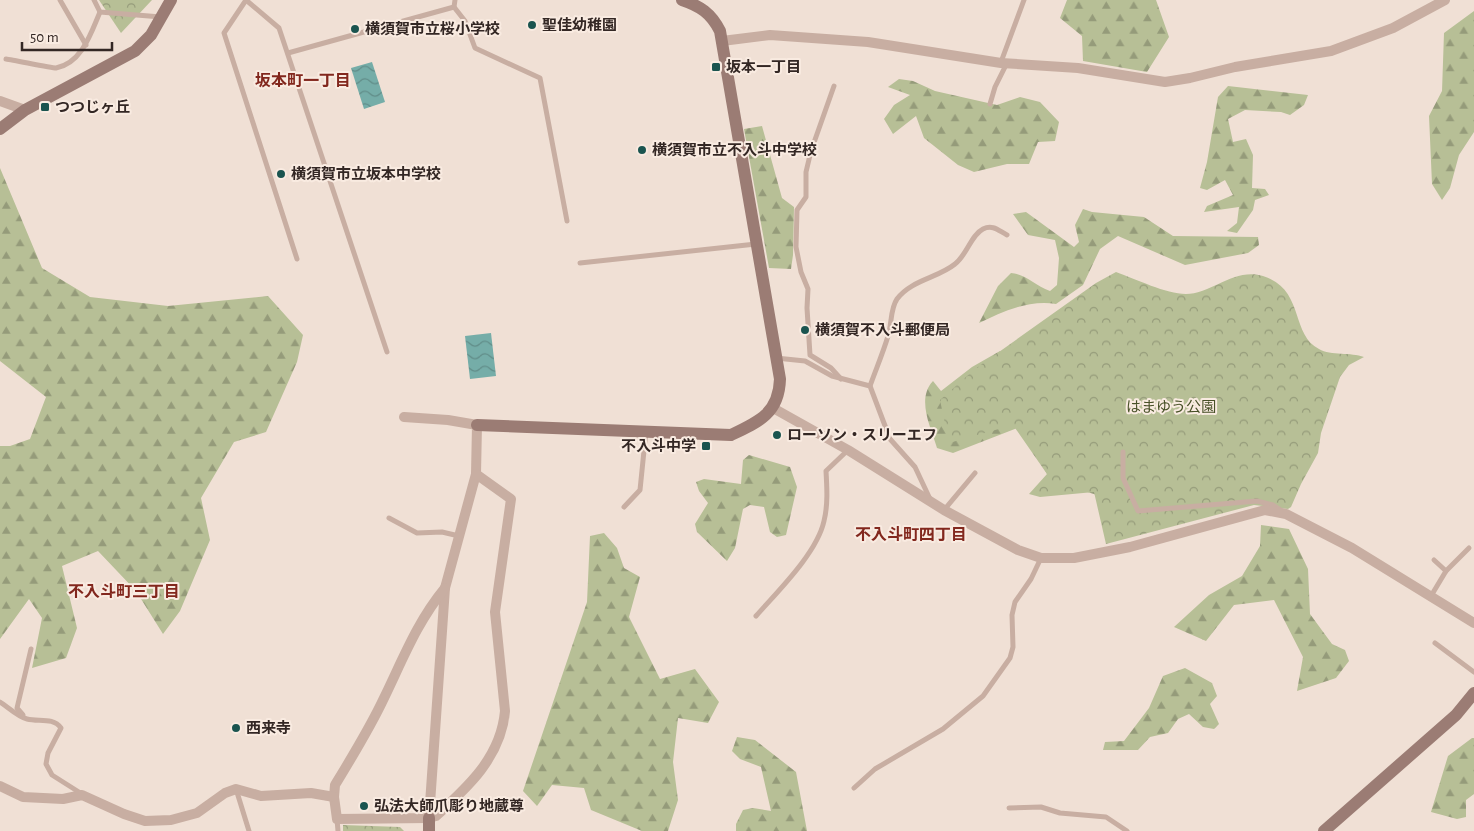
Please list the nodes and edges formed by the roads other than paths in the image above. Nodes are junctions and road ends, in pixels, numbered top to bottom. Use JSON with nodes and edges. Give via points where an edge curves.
{"nodes":[{"id":1,"x":60,"y":0,"type":"edge"},
{"id":2,"x":94,"y":0,"type":"edge"},
{"id":3,"x":171,"y":0,"type":"edge"},
{"id":4,"x":246,"y":0,"type":"edge"},
{"id":5,"x":456,"y":0,"type":"edge"},
{"id":6,"x":682,"y":0,"type":"edge"},
{"id":7,"x":1024,"y":0,"type":"edge"},
{"id":8,"x":1445,"y":0,"type":"edge"},
{"id":9,"x":454,"y":7,"type":"junction"},
{"id":10,"x":100,"y":12,"type":"junction"},
{"id":11,"x":163,"y":17,"type":"junction"},
{"id":12,"x":722,"y":41,"type":"junction"},
{"id":13,"x":86,"y":45,"type":"junction"},
{"id":14,"x":288,"y":53,"type":"junction"},
{"id":15,"x":6,"y":59,"type":"dead end"},
{"id":16,"x":1004,"y":63,"type":"junction"},
{"id":17,"x":834,"y":86,"type":"dead end"},
{"id":18,"x":0,"y":101,"type":"edge"},
{"id":19,"x":990,"y":104,"type":"dead end"},
{"id":20,"x":25,"y":110,"type":"junction"},
{"id":21,"x":0,"y":128,"type":"edge"},
{"id":22,"x":567,"y":220,"type":"dead end"},
{"id":23,"x":1007,"y":235,"type":"dead end"},
{"id":24,"x":757,"y":244,"type":"junction"},
{"id":25,"x":297,"y":258,"type":"dead end"},
{"id":26,"x":580,"y":263,"type":"dead end"},
{"id":27,"x":388,"y":352,"type":"dead end"},
{"id":28,"x":776,"y":358,"type":"junction"},
{"id":29,"x":841,"y":378,"type":"junction"},
{"id":30,"x":870,"y":386,"type":"junction"},
{"id":31,"x":773,"y":408,"type":"junction"},
{"id":32,"x":404,"y":418,"type":"dead end"},
{"id":33,"x":477,"y":425,"type":"junction"},
{"id":34,"x":646,"y":431,"type":"junction"},
{"id":35,"x":848,"y":450,"type":"junction"},
{"id":36,"x":1123,"y":452,"type":"dead end"},
{"id":37,"x":975,"y":473,"type":"dead end"},
{"id":38,"x":476,"y":474,"type":"junction"},
{"id":39,"x":932,"y":503,"type":"junction"},
{"id":40,"x":624,"y":507,"type":"dead end"},
{"id":41,"x":944,"y":510,"type":"junction"},
{"id":42,"x":1286,"y":514,"type":"junction"},
{"id":43,"x":389,"y":518,"type":"dead end"},
{"id":44,"x":459,"y":536,"type":"junction"},
{"id":45,"x":1469,"y":548,"type":"dead end"},
{"id":46,"x":1041,"y":558,"type":"junction"},
{"id":47,"x":1434,"y":560,"type":"dead end"},
{"id":48,"x":1446,"y":572,"type":"junction"},
{"id":49,"x":445,"y":588,"type":"junction"},
{"id":50,"x":1431,"y":596,"type":"junction"},
{"id":51,"x":756,"y":616,"type":"dead end"},
{"id":52,"x":1474,"y":623,"type":"edge"},
{"id":53,"x":1435,"y":643,"type":"dead end"},
{"id":54,"x":31,"y":649,"type":"dead end"},
{"id":55,"x":1474,"y":672,"type":"edge"},
{"id":56,"x":1474,"y":693,"type":"edge"},
{"id":57,"x":0,"y":702,"type":"edge"},
{"id":58,"x":26,"y":719,"type":"junction"},
{"id":59,"x":0,"y":786,"type":"edge"},
{"id":60,"x":854,"y":788,"type":"dead end"},
{"id":61,"x":236,"y":789,"type":"junction"},
{"id":62,"x":82,"y":794,"type":"junction"},
{"id":63,"x":334,"y":797,"type":"junction"},
{"id":64,"x":1009,"y":808,"type":"dead end"},
{"id":65,"x":429,"y":818,"type":"junction"},
{"id":66,"x":337,"y":820,"type":"junction"},
{"id":67,"x":249,"y":831,"type":"edge"},
{"id":68,"x":338,"y":831,"type":"edge"},
{"id":69,"x":429,"y":831,"type":"edge"},
{"id":70,"x":1127,"y":831,"type":"edge"},
{"id":71,"x":1324,"y":831,"type":"edge"}],
"edges":[{"from":1,"to":13,"type":"lane"},
{"from":2,"to":10,"type":"lane"},
{"from":3,"to":11,"type":"street"},
{"from":4,"to":14,"type":"lane","via":[[279,28]]},
{"from":4,"to":25,"type":"lane","via":[[224,33]]},
{"from":5,"to":9,"type":"lane"},
{"from":6,"to":12,"type":"street","via":[[703,8],[714,18]]},
{"from":7,"to":16,"type":"lane"},
{"from":8,"to":16,"type":"street","via":[[1393,28],[1331,51],[1165,82],[1078,68]]},
{"from":9,"to":14,"type":"lane"},
{"from":9,"to":22,"type":"lane","via":[[465,21],[475,48],[540,78]]},
{"from":10,"to":11,"type":"lane"},
{"from":10,"to":13,"type":"lane"},
{"from":11,"to":20,"type":"street","via":[[135,51]]},
{"from":12,"to":16,"type":"street","via":[[770,34],[868,42]]},
{"from":12,"to":24,"type":"street"},
{"from":13,"to":15,"type":"lane","via":[[71,62],[54,68]]},
{"from":14,"to":27,"type":"lane"},
{"from":16,"to":19,"type":"lane"},
{"from":17,"to":29,"type":"lane","via":[[811,151],[806,172],[806,197],[797,210],[796,231],[801,272],[808,289],[810,355]]},
{"from":18,"to":20,"type":"street"},
{"from":20,"to":21,"type":"street"},
{"from":23,"to":30,"type":"lane","via":[[994,227],[985,228],[976,233],[954,266],[903,292],[894,307],[889,334]]},
{"from":24,"to":26,"type":"lane"},
{"from":24,"to":28,"type":"street"},
{"from":28,"to":29,"type":"lane","via":[[805,362]]},
{"from":28,"to":31,"type":"street","via":[[779,391]]},
{"from":29,"to":30,"type":"lane"},
{"from":30,"to":39,"type":"lane","via":[[890,439],[915,466]]},
{"from":31,"to":34,"type":"street","via":[[760,420],[731,434]]},
{"from":31,"to":35,"type":"street"},
{"from":32,"to":33,"type":"street"},
{"from":33,"to":34,"type":"street"},
{"from":33,"to":38,"type":"street"},
{"from":34,"to":40,"type":"lane","via":[[640,490]]},
{"from":35,"to":39,"type":"street"},
{"from":35,"to":51,"type":"lane","via":[[826,471],[827,503],[824,524],[817,538],[796,569]]},
{"from":36,"to":42,"type":"lane","via":[[1123,478],[1138,511],[1257,502],[1273,505]]},
{"from":37,"to":41,"type":"lane"},
{"from":38,"to":44,"type":"street"},
{"from":38,"to":65,"type":"street","via":[[511,499],[495,612],[504,724],[480,773],[436,816]]},
{"from":39,"to":41,"type":"street"},
{"from":41,"to":46,"type":"street","via":[[1018,550]]},
{"from":42,"to":46,"type":"street","via":[[1265,510],[1130,547],[1074,558]]},
{"from":42,"to":50,"type":"street","via":[[1352,548]]},
{"from":43,"to":44,"type":"lane","via":[[417,533],[442,532]]},
{"from":44,"to":49,"type":"street"},
{"from":45,"to":48,"type":"lane"},
{"from":46,"to":60,"type":"lane","via":[[1015,602],[1010,658],[982,696],[943,730],[875,769]]},
{"from":47,"to":48,"type":"lane"},
{"from":48,"to":50,"type":"lane"},
{"from":49,"to":63,"type":"street","via":[[428,608],[412,636],[383,701],[335,785]]},
{"from":49,"to":65,"type":"street"},
{"from":50,"to":52,"type":"street"},
{"from":53,"to":55,"type":"lane"},
{"from":54,"to":58,"type":"lane","via":[[17,708]]},
{"from":56,"to":71,"type":"street","via":[[1456,715]]},
{"from":57,"to":58,"type":"lane"},
{"from":58,"to":62,"type":"lane","via":[[59,724],[61,728],[46,764],[52,776]]},
{"from":59,"to":62,"type":"street","via":[[30,798],[63,799]]},
{"from":61,"to":62,"type":"street","via":[[197,813],[171,820],[145,821]]},
{"from":61,"to":63,"type":"street","via":[[261,796],[311,793]]},
{"from":61,"to":67,"type":"lane"},
{"from":63,"to":66,"type":"street"},
{"from":64,"to":70,"type":"lane","via":[[1041,807],[1060,813],[1106,817]]},
{"from":65,"to":66,"type":"street"},
{"from":65,"to":69,"type":"street"},
{"from":66,"to":68,"type":"lane"}]}
